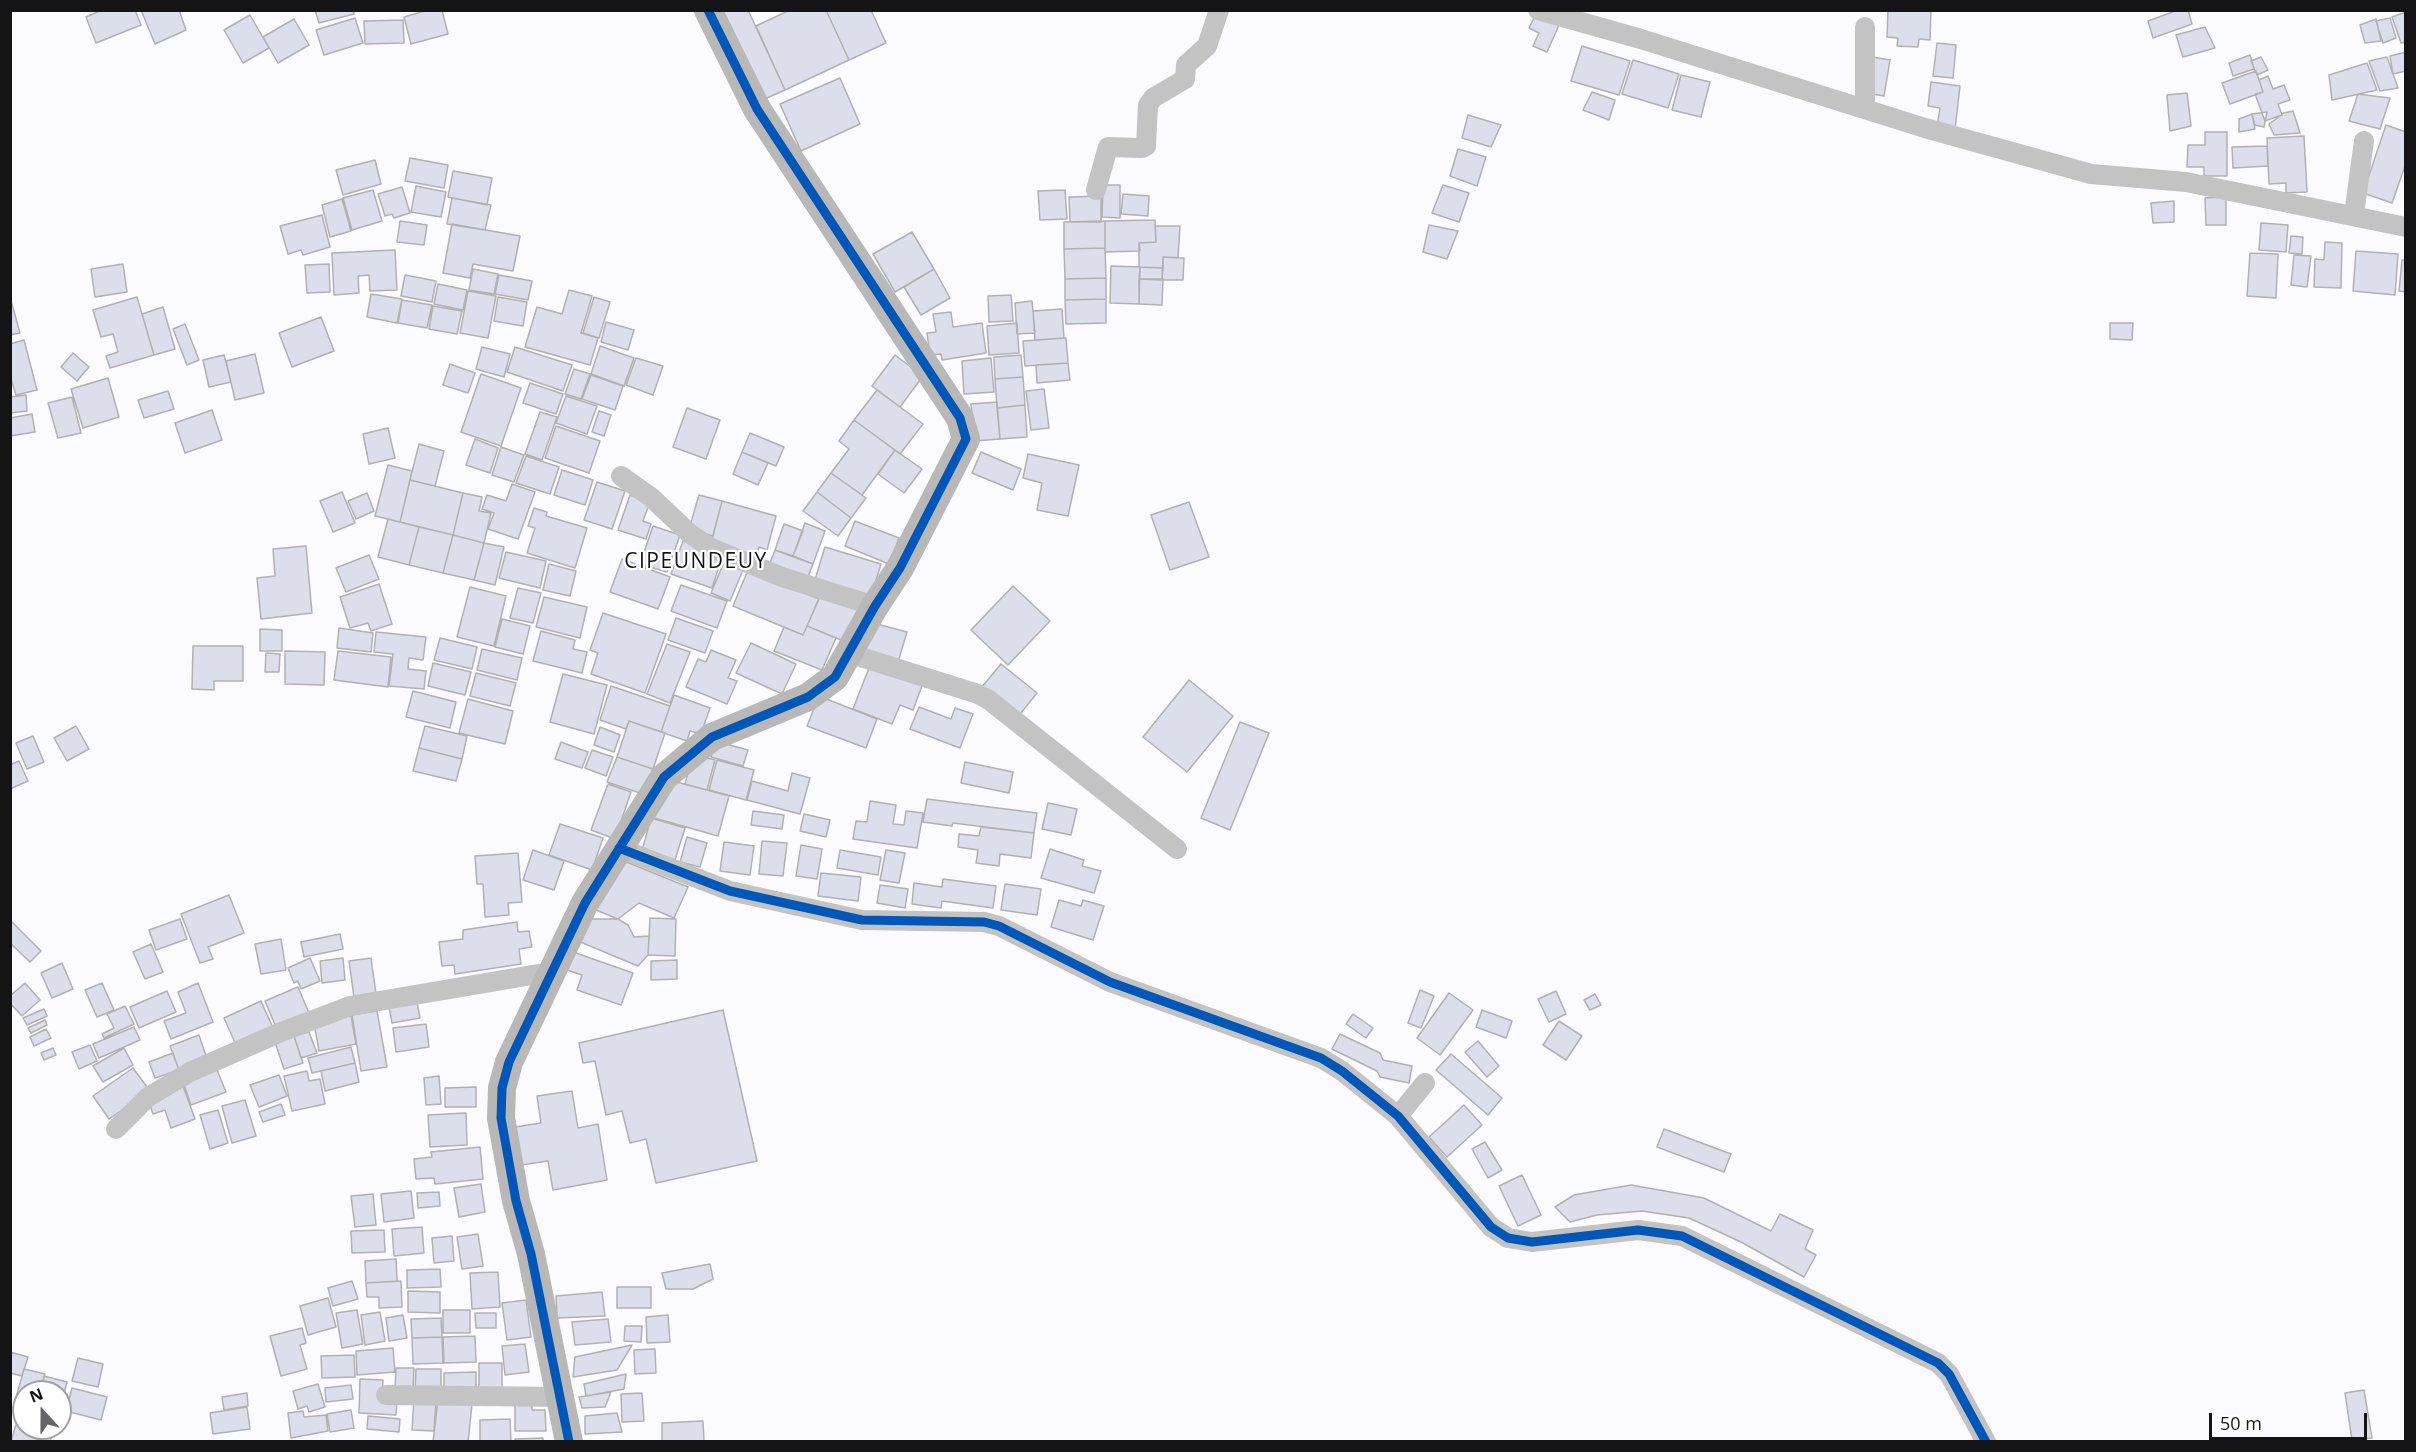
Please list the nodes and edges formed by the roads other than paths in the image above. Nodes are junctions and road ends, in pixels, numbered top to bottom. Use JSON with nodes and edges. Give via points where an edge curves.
{"nodes":[{"id":1,"x":708,"y":10,"type":"edge"},
{"id":2,"x":1219,"y":10,"type":"edge"},
{"id":3,"x":1538,"y":10,"type":"edge"},
{"id":4,"x":1865,"y":27,"type":"dead end"},
{"id":5,"x":1865,"y":108,"type":"junction"},
{"id":6,"x":2364,"y":141,"type":"dead end"},
{"id":7,"x":1096,"y":190,"type":"dead end"},
{"id":8,"x":2354,"y":215,"type":"junction"},
{"id":9,"x":2406,"y":227,"type":"edge"},
{"id":10,"x":621,"y":476,"type":"dead end"},
{"id":11,"x":875,"y":606,"type":"junction"},
{"id":12,"x":848,"y":653,"type":"junction"},
{"id":13,"x":619,"y":848,"type":"junction"},
{"id":14,"x":1178,"y":849,"type":"dead end"},
{"id":15,"x":550,"y":972,"type":"junction"},
{"id":16,"x":1425,"y":1083,"type":"dead end"},
{"id":17,"x":1398,"y":1116,"type":"junction"},
{"id":18,"x":116,"y":1129,"type":"dead end"},
{"id":19,"x":386,"y":1395,"type":"dead end"},
{"id":20,"x":561,"y":1397,"type":"junction"},
{"id":21,"x":569,"y":1442,"type":"edge"},
{"id":22,"x":1986,"y":1442,"type":"edge"}],
"edges":[{"from":1,"to":11,"type":"street","via":[[757,108],[882,296],[965,431],[963,450],[900,568]]},
{"from":2,"to":7,"type":"street","via":[[1207,46],[1186,65],[1185,79],[1148,105],[1146,146],[1108,147]]},
{"from":3,"to":5,"type":"street"},
{"from":4,"to":5,"type":"street"},
{"from":5,"to":8,"type":"street","via":[[2091,174],[2186,182]]},
{"from":6,"to":8,"type":"street"},
{"from":8,"to":9,"type":"street"},
{"from":10,"to":11,"type":"street","via":[[711,548],[782,577]]},
{"from":11,"to":12,"type":"street"},
{"from":12,"to":13,"type":"street","via":[[835,677],[808,697],[712,736],[686,757],[664,777]]},
{"from":12,"to":14,"type":"street","via":[[989,700]]},
{"from":13,"to":15,"type":"street"},
{"from":13,"to":17,"type":"street","via":[[730,891],[862,920],[984,922],[999,926],[1110,982],[1321,1058]]},
{"from":15,"to":18,"type":"street","via":[[350,1006],[190,1072],[148,1097]]},
{"from":15,"to":20,"type":"street","via":[[509,1062],[502,1088],[501,1118]]},
{"from":16,"to":17,"type":"street"},
{"from":17,"to":22,"type":"street","via":[[1491,1227],[1508,1238],[1532,1242],[1638,1230],[1682,1236],[1938,1363],[1949,1374]]},
{"from":19,"to":20,"type":"street"},
{"from":20,"to":21,"type":"street"}]}
